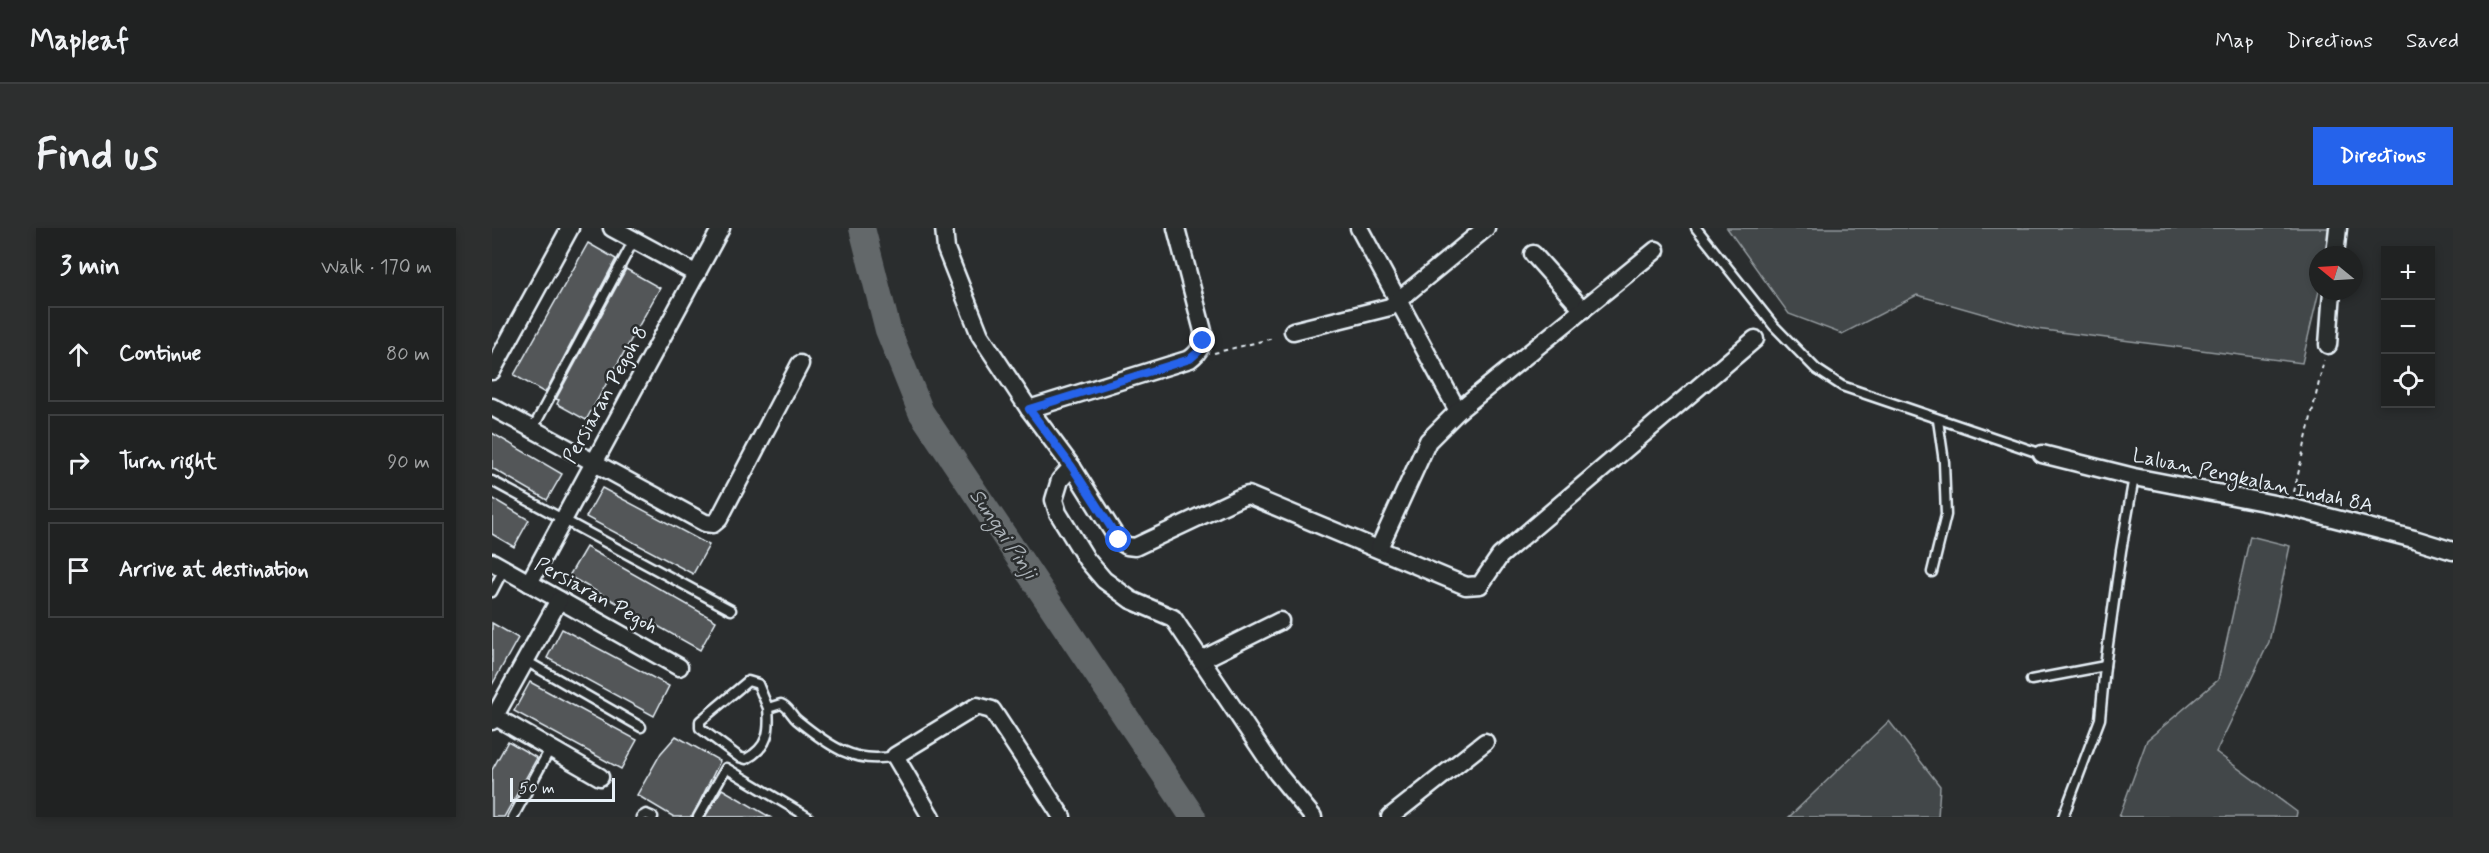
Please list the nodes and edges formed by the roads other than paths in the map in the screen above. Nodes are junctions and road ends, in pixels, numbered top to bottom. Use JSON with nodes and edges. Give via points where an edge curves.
{"nodes":[{"id":1,"x":570,"y":228,"type":"edge"},
{"id":2,"x":612,"y":228,"type":"edge"},
{"id":3,"x":721,"y":228,"type":"edge"},
{"id":4,"x":944,"y":228,"type":"edge"},
{"id":5,"x":1176,"y":228,"type":"edge"},
{"id":6,"x":1359,"y":228,"type":"edge"},
{"id":7,"x":1486,"y":228,"type":"edge"},
{"id":8,"x":1696,"y":228,"type":"edge"},
{"id":9,"x":2338,"y":228,"type":"edge"},
{"id":10,"x":634,"y":240,"type":"junction"},
{"id":11,"x":2337,"y":246,"type":"edge"},
{"id":12,"x":1656,"y":250,"type":"dead end"},
{"id":13,"x":1533,"y":254,"type":"dead end"},
{"id":14,"x":697,"y":274,"type":"junction"},
{"id":15,"x":1399,"y":300,"type":"junction"},
{"id":16,"x":2331,"y":300,"type":"edge"},
{"id":17,"x":1583,"y":310,"type":"junction"},
{"id":18,"x":1293,"y":331,"type":"dead end"},
{"id":19,"x":1755,"y":339,"type":"dead end"},
{"id":20,"x":2328,"y":345,"type":"road end"},
{"id":21,"x":800,"y":364,"type":"dead end"},
{"id":22,"x":492,"y":371,"type":"edge"},
{"id":23,"x":492,"y":407,"type":"edge"},
{"id":24,"x":1029,"y":409,"type":"junction"},
{"id":25,"x":1458,"y":411,"type":"junction"},
{"id":26,"x":1938,"y":420,"type":"junction"},
{"id":27,"x":532,"y":430,"type":"junction"},
{"id":28,"x":2042,"y":454,"type":"joint"},
{"id":29,"x":594,"y":463,"type":"junction"},
{"id":30,"x":1072,"y":467,"type":"junction"},
{"id":31,"x":2134,"y":477,"type":"junction"},
{"id":32,"x":492,"y":481,"type":"edge"},
{"id":33,"x":563,"y":520,"type":"junction"},
{"id":34,"x":1379,"y":548,"type":"junction"},
{"id":35,"x":2453,"y":551,"type":"edge"},
{"id":36,"x":498,"y":566,"type":"edge"},
{"id":37,"x":1932,"y":572,"type":"dead end"},
{"id":38,"x":530,"y":583,"type":"junction"},
{"id":39,"x":492,"y":592,"type":"edge"},
{"id":40,"x":559,"y":600,"type":"junction"},
{"id":41,"x":731,"y":610,"type":"dead end"},
{"id":42,"x":1280,"y":621,"type":"dead end"},
{"id":43,"x":1201,"y":660,"type":"junction"},
{"id":44,"x":526,"y":661,"type":"junction"},
{"id":45,"x":2105,"y":666,"type":"junction"},
{"id":46,"x":679,"y":667,"type":"dead end"},
{"id":47,"x":2031,"y":680,"type":"dead end"},
{"id":48,"x":768,"y":708,"type":"junction"},
{"id":49,"x":493,"y":719,"type":"edge"},
{"id":50,"x":641,"y":727,"type":"dead end"},
{"id":51,"x":1485,"y":742,"type":"dead end"},
{"id":52,"x":550,"y":749,"type":"junction"},
{"id":53,"x":895,"y":756,"type":"junction"},
{"id":54,"x":600,"y":777,"type":"dead end"},
{"id":55,"x":513,"y":817,"type":"edge"},
{"id":56,"x":641,"y":817,"type":"edge"},
{"id":57,"x":653,"y":817,"type":"edge"},
{"id":58,"x":698,"y":817,"type":"edge"},
{"id":59,"x":808,"y":817,"type":"edge"},
{"id":60,"x":931,"y":817,"type":"edge"},
{"id":61,"x":1062,"y":817,"type":"edge"},
{"id":62,"x":1313,"y":817,"type":"edge"},
{"id":63,"x":1390,"y":817,"type":"edge"},
{"id":64,"x":2063,"y":817,"type":"edge"}],
"edges":[{"from":1,"to":22,"type":"street"},
{"from":2,"to":10,"type":"street"},
{"from":3,"to":14,"type":"street","name":"Persiaran Pegoh 8"},
{"from":4,"to":24,"type":"street","via":[[946,249],[980,334]]},
{"from":5,"to":24,"type":"street","via":[[1203,331],[1199,351],[1190,359]]},
{"from":6,"to":15,"type":"street"},
{"from":7,"to":15,"type":"street"},
{"from":8,"to":26,"type":"lane","via":[[1774,326],[1816,369],[1842,386]]},
{"from":9,"to":11,"type":"street"},
{"from":10,"to":14,"type":"street"},
{"from":10,"to":27,"type":"lane"},
{"from":12,"to":17,"type":"street"},
{"from":13,"to":17,"type":"street"},
{"from":14,"to":29,"type":"street","name":"Persiaran Pegoh 8"},
{"from":15,"to":18,"type":"street","via":[[1390,307]]},
{"from":15,"to":25,"type":"street"},
{"from":16,"to":20,"type":"street"},
{"from":17,"to":25,"type":"street"},
{"from":19,"to":34,"type":"street","via":[[1500,556],[1480,585],[1466,586]]},
{"from":21,"to":29,"type":"street","via":[[713,524]]},
{"from":23,"to":27,"type":"street"},
{"from":24,"to":30,"type":"street"},
{"from":25,"to":34,"type":"street","via":[[1428,441]]},
{"from":26,"to":28,"type":"lane"},
{"from":26,"to":37,"type":"lane","via":[[1946,515]]},
{"from":27,"to":29,"type":"street"},
{"from":28,"to":31,"type":"street","name":"Laluan Pengkalan Indah 8A"},
{"from":29,"to":33,"type":"street","name":"Persiaran Pegoh 8"},
{"from":30,"to":34,"type":"street","via":[[1119,540],[1127,546],[1135,547],[1248,495]]},
{"from":30,"to":43,"type":"street","via":[[1060,480],[1054,500],[1082,553],[1104,580],[1131,600],[1173,618]]},
{"from":31,"to":35,"type":"street","name":"Laluan Pengkalan Indah 8A","via":[[2290,507]]},
{"from":31,"to":45,"type":"lane"},
{"from":32,"to":33,"type":"lane"},
{"from":33,"to":38,"type":"street","name":"Persiaran Pegoh 8"},
{"from":33,"to":41,"type":"lane"},
{"from":36,"to":38,"type":"street","name":"Persiaran Pegoh"},
{"from":36,"to":39,"type":"lane"},
{"from":38,"to":40,"type":"street","name":"Persiaran Pegoh"},
{"from":40,"to":44,"type":"street"},
{"from":40,"to":46,"type":"street","name":"Persiaran Pegoh"},
{"from":42,"to":43,"type":"street"},
{"from":43,"to":62,"type":"street","via":[[1276,773]]},
{"from":44,"to":49,"type":"street"},
{"from":44,"to":50,"type":"lane"},
{"from":45,"to":47,"type":"lane"},
{"from":45,"to":64,"type":"lane","via":[[2100,719]]},
{"from":48,"to":48,"type":"lane","via":[[770,731],[746,759],[700,728],[700,721],[748,681],[758,684]]},
{"from":48,"to":53,"type":"lane","via":[[783,704],[802,724],[844,753],[879,759]]},
{"from":49,"to":52,"type":"street"},
{"from":51,"to":63,"type":"street"},
{"from":52,"to":54,"type":"street"},
{"from":52,"to":55,"type":"lane"},
{"from":53,"to":60,"type":"street"},
{"from":53,"to":61,"type":"street","via":[[977,705],[986,707],[992,710]]},
{"from":56,"to":57,"type":"lane"},
{"from":58,"to":59,"type":"lane","via":[[726,768]]}]}
